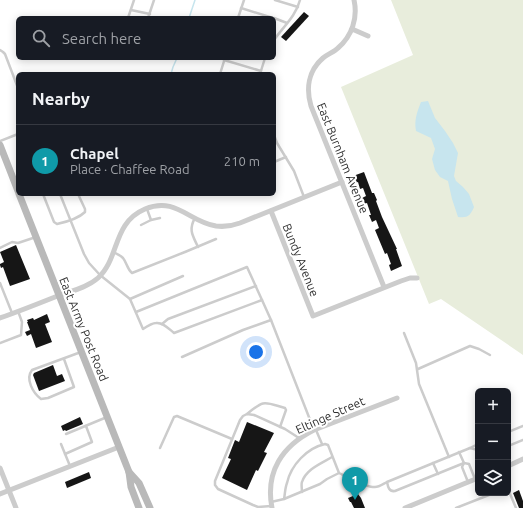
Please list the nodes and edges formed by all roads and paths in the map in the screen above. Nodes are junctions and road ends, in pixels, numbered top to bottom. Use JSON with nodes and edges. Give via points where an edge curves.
{"nodes":[{"id":1,"x":134,"y":0,"type":"edge"},
{"id":2,"x":154,"y":0,"type":"edge"},
{"id":3,"x":244,"y":0,"type":"edge"},
{"id":4,"x":275,"y":0,"type":"edge"},
{"id":5,"x":300,"y":0,"type":"edge"},
{"id":6,"x":354,"y":0,"type":"edge"},
{"id":7,"x":298,"y":7,"type":"junction"},
{"id":8,"x":241,"y":8,"type":"junction"},
{"id":9,"x":131,"y":10,"type":"junction"},
{"id":10,"x":150,"y":14,"type":"joint"},
{"id":11,"x":129,"y":16,"type":"edge"},
{"id":12,"x":239,"y":16,"type":"edge"},
{"id":13,"x":267,"y":16,"type":"edge"},
{"id":14,"x":276,"y":19,"type":"edge"},
{"id":15,"x":287,"y":23,"type":"junction"},
{"id":16,"x":352,"y":29,"type":"junction"},
{"id":17,"x":276,"y":36,"type":"edge"},
{"id":18,"x":368,"y":36,"type":"dead end"},
{"id":19,"x":0,"y":50,"type":"edge"},
{"id":20,"x":225,"y":60,"type":"edge"},
{"id":21,"x":228,"y":60,"type":"edge"},
{"id":22,"x":264,"y":60,"type":"edge"},
{"id":23,"x":221,"y":72,"type":"edge"},
{"id":24,"x":260,"y":72,"type":"edge"},
{"id":25,"x":16,"y":83,"type":"edge"},
{"id":26,"x":16,"y":135,"type":"edge"},
{"id":27,"x":276,"y":140,"type":"edge"},
{"id":28,"x":0,"y":141,"type":"edge"},
{"id":29,"x":0,"y":145,"type":"edge"},
{"id":30,"x":286,"y":157,"type":"junction"},
{"id":31,"x":276,"y":161,"type":"edge"},
{"id":32,"x":342,"y":182,"type":"junction"},
{"id":33,"x":16,"y":186,"type":"edge"},
{"id":34,"x":20,"y":196,"type":"edge"},
{"id":35,"x":44,"y":196,"type":"edge"},
{"id":36,"x":61,"y":196,"type":"edge"},
{"id":37,"x":79,"y":196,"type":"edge"},
{"id":38,"x":305,"y":197,"type":"junction"},
{"id":39,"x":147,"y":208,"type":"junction"},
{"id":40,"x":271,"y":211,"type":"junction"},
{"id":41,"x":195,"y":217,"type":"junction"},
{"id":42,"x":160,"y":218,"type":"dead end"},
{"id":43,"x":70,"y":220,"type":"junction"},
{"id":44,"x":151,"y":220,"type":"junction"},
{"id":45,"x":141,"y":225,"type":"dead end"},
{"id":46,"x":36,"y":237,"type":"junction"},
{"id":47,"x":216,"y":239,"type":"dead end"},
{"id":48,"x":198,"y":247,"type":"junction"},
{"id":49,"x":0,"y":248,"type":"edge"},
{"id":50,"x":113,"y":252,"type":"junction"},
{"id":51,"x":100,"y":275,"type":"junction"},
{"id":52,"x":183,"y":276,"type":"dead end"},
{"id":53,"x":418,"y":278,"type":"dead end"},
{"id":54,"x":0,"y":284,"type":"edge"},
{"id":55,"x":256,"y":286,"type":"junction"},
{"id":56,"x":384,"y":287,"type":"junction"},
{"id":57,"x":59,"y":296,"type":"junction"},
{"id":58,"x":130,"y":299,"type":"junction"},
{"id":59,"x":262,"y":300,"type":"junction"},
{"id":60,"x":18,"y":311,"type":"junction"},
{"id":61,"x":136,"y":312,"type":"junction"},
{"id":62,"x":12,"y":314,"type":"junction"},
{"id":63,"x":0,"y":318,"type":"edge"},
{"id":64,"x":271,"y":320,"type":"junction"},
{"id":65,"x":162,"y":324,"type":"junction"},
{"id":66,"x":404,"y":333,"type":"dead end"},
{"id":67,"x":0,"y":343,"type":"edge"},
{"id":68,"x":82,"y":352,"type":"junction"},
{"id":69,"x":490,"y":355,"type":"dead end"},
{"id":70,"x":182,"y":358,"type":"dead end"},
{"id":71,"x":64,"y":359,"type":"junction"},
{"id":72,"x":418,"y":369,"type":"junction"},
{"id":73,"x":397,"y":398,"type":"dead end"},
{"id":74,"x":247,"y":414,"type":"junction"},
{"id":75,"x":107,"y":417,"type":"junction"},
{"id":76,"x":86,"y":426,"type":"junction"},
{"id":77,"x":523,"y":426,"type":"edge"},
{"id":78,"x":280,"y":427,"type":"junction"},
{"id":79,"x":315,"y":430,"type":"junction"},
{"id":80,"x":511,"y":431,"type":"edge"},
{"id":81,"x":66,"y":434,"type":"dead end"},
{"id":82,"x":299,"y":438,"type":"junction"},
{"id":83,"x":232,"y":439,"type":"junction"},
{"id":84,"x":523,"y":440,"type":"edge"},
{"id":85,"x":62,"y":444,"type":"dead end"},
{"id":86,"x":322,"y":444,"type":"junction"},
{"id":87,"x":511,"y":445,"type":"edge"},
{"id":88,"x":475,"y":446,"type":"edge"},
{"id":89,"x":119,"y":447,"type":"junction"},
{"id":90,"x":160,"y":448,"type":"dead end"},
{"id":91,"x":470,"y":448,"type":"junction"},
{"id":92,"x":475,"y":449,"type":"edge"},
{"id":93,"x":459,"y":452,"type":"junction"},
{"id":94,"x":65,"y":454,"type":"junction"},
{"id":95,"x":333,"y":457,"type":"junction"},
{"id":96,"x":449,"y":457,"type":"junction"},
{"id":97,"x":523,"y":459,"type":"edge"},
{"id":98,"x":433,"y":463,"type":"junction"},
{"id":99,"x":464,"y":463,"type":"junction"},
{"id":100,"x":511,"y":465,"type":"edge"},
{"id":101,"x":70,"y":466,"type":"junction"},
{"id":102,"x":0,"y":468,"type":"edge"},
{"id":103,"x":130,"y":472,"type":"junction"},
{"id":104,"x":339,"y":473,"type":"junction"},
{"id":105,"x":438,"y":474,"type":"junction"},
{"id":106,"x":475,"y":474,"type":"edge"},
{"id":107,"x":475,"y":479,"type":"edge"},
{"id":108,"x":387,"y":482,"type":"junction"},
{"id":109,"x":468,"y":482,"type":"junction"},
{"id":110,"x":9,"y":490,"type":"junction"},
{"id":111,"x":302,"y":492,"type":"junction"},
{"id":112,"x":0,"y":494,"type":"edge"},
{"id":113,"x":486,"y":496,"type":"edge"},
{"id":114,"x":511,"y":496,"type":"edge"},
{"id":115,"x":284,"y":499,"type":"junction"},
{"id":116,"x":272,"y":505,"type":"edge"},
{"id":117,"x":16,"y":508,"type":"edge"},
{"id":118,"x":139,"y":508,"type":"edge"},
{"id":119,"x":150,"y":508,"type":"edge"},
{"id":120,"x":407,"y":508,"type":"edge"},
{"id":121,"x":456,"y":508,"type":"edge"},
{"id":122,"x":516,"y":508,"type":"edge"}],
"edges":[{"from":1,"to":9,"type":"lane"},
{"from":2,"to":10,"type":"lane"},
{"from":3,"to":8,"type":"lane"},
{"from":4,"to":7,"type":"lane"},
{"from":5,"to":7,"type":"lane"},
{"from":6,"to":16,"type":"street","name":"East Burnham Avenue"},
{"from":7,"to":15,"type":"lane"},
{"from":8,"to":12,"type":"lane"},
{"from":8,"to":13,"type":"lane"},
{"from":9,"to":10,"type":"lane"},
{"from":9,"to":11,"type":"lane"},
{"from":14,"to":15,"type":"lane"},
{"from":15,"to":17,"type":"lane"},
{"from":16,"to":18,"type":"street"},
{"from":16,"to":32,"type":"street","name":"East Burnham Avenue","via":[[344,43],[318,62],[308,84],[311,106]]},
{"from":19,"to":25,"type":"lane","via":[[5,54]]},
{"from":20,"to":23,"type":"lane"},
{"from":21,"to":24,"type":"lane"},
{"from":22,"to":24,"type":"lane"},
{"from":26,"to":28,"type":"lane"},
{"from":27,"to":30,"type":"lane"},
{"from":29,"to":33,"type":"main road"},
{"from":30,"to":31,"type":"lane"},
{"from":30,"to":38,"type":"lane"},
{"from":32,"to":38,"type":"street"},
{"from":32,"to":56,"type":"street","name":"East Burnham Avenue"},
{"from":34,"to":46,"type":"main road","name":"East Army Post Road"},
{"from":35,"to":43,"type":"lane","via":[[56,224]]},
{"from":36,"to":43,"type":"lane"},
{"from":37,"to":43,"type":"lane","via":[[85,212]]},
{"from":38,"to":40,"type":"street"},
{"from":39,"to":41,"type":"street","via":[[169,206]]},
{"from":39,"to":44,"type":"lane"},
{"from":39,"to":50,"type":"street","via":[[127,223]]},
{"from":40,"to":41,"type":"street","via":[[224,227],[208,224]]},
{"from":40,"to":56,"type":"street","name":"Bundy Avenue","via":[[313,316]]},
{"from":41,"to":48,"type":"lane","via":[[191,227]]},
{"from":42,"to":44,"type":"lane"},
{"from":43,"to":51,"type":"lane","via":[[84,254]]},
{"from":44,"to":45,"type":"lane"},
{"from":46,"to":49,"type":"lane","via":[[18,244],[12,242]]},
{"from":46,"to":57,"type":"main road","name":"East Army Post Road"},
{"from":47,"to":48,"type":"lane"},
{"from":48,"to":50,"type":"lane","via":[[132,273],[123,258]]},
{"from":50,"to":51,"type":"street","via":[[104,272]]},
{"from":51,"to":57,"type":"street","via":[[93,282]]},
{"from":51,"to":58,"type":"lane"},
{"from":52,"to":58,"type":"lane"},
{"from":53,"to":56,"type":"street","via":[[410,278]]},
{"from":54,"to":62,"type":"lane"},
{"from":55,"to":59,"type":"lane"},
{"from":55,"to":61,"type":"lane","via":[[247,267]]},
{"from":55,"to":65,"type":"lane","via":[[168,319]]},
{"from":57,"to":60,"type":"street"},
{"from":57,"to":68,"type":"main road","name":"East Army Post Road"},
{"from":58,"to":61,"type":"lane"},
{"from":59,"to":64,"type":"lane"},
{"from":59,"to":65,"type":"lane","via":[[174,333]]},
{"from":60,"to":62,"type":"street"},
{"from":60,"to":67,"type":"lane","via":[[22,322],[21,335]]},
{"from":61,"to":65,"type":"lane","via":[[143,329],[156,323]]},
{"from":62,"to":63,"type":"street"},
{"from":64,"to":70,"type":"lane","via":[[242,330]]},
{"from":64,"to":79,"type":"lane"},
{"from":66,"to":72,"type":"lane"},
{"from":68,"to":71,"type":"lane"},
{"from":68,"to":75,"type":"main road","name":"East Army Post Road"},
{"from":69,"to":72,"type":"lane","via":[[470,346]]},
{"from":71,"to":71,"type":"lane","via":[[32,370],[29,374],[29,381],[41,399],[74,387]]},
{"from":72,"to":96,"type":"lane","via":[[419,384]]},
{"from":73,"to":79,"type":"street","name":"Eltinge Street"},
{"from":74,"to":78,"type":"lane"},
{"from":74,"to":78,"type":"lane","via":[[266,402],[285,408]]},
{"from":74,"to":83,"type":"lane","via":[[240,420]]},
{"from":75,"to":76,"type":"lane"},
{"from":75,"to":89,"type":"main road","name":"East Army Post Road"},
{"from":76,"to":81,"type":"lane"},
{"from":76,"to":94,"type":"lane","via":[[92,442]]},
{"from":77,"to":80,"type":"lane"},
{"from":78,"to":82,"type":"lane"},
{"from":79,"to":82,"type":"street","name":"Eltinge Street"},
{"from":79,"to":86,"type":"lane"},
{"from":82,"to":116,"type":"street","name":"Eltinge Street","via":[[288,448],[273,473]]},
{"from":83,"to":90,"type":"lane","via":[[174,416]]},
{"from":83,"to":116,"type":"lane","via":[[215,485],[218,489],[258,507]]},
{"from":84,"to":87,"type":"lane"},
{"from":85,"to":94,"type":"lane"},
{"from":86,"to":95,"type":"lane","via":[[328,445]]},
{"from":86,"to":115,"type":"lane","via":[[307,452],[298,461],[287,483]]},
{"from":88,"to":91,"type":"lane"},
{"from":89,"to":101,"type":"street"},
{"from":89,"to":103,"type":"main road","name":"East Army Post Road"},
{"from":91,"to":92,"type":"lane"},
{"from":91,"to":93,"type":"lane"},
{"from":93,"to":96,"type":"lane"},
{"from":93,"to":99,"type":"lane"},
{"from":94,"to":101,"type":"lane"},
{"from":95,"to":104,"type":"lane"},
{"from":95,"to":111,"type":"lane","via":[[314,467],[307,474],[302,482]]},
{"from":96,"to":98,"type":"lane"},
{"from":97,"to":100,"type":"street"},
{"from":98,"to":105,"type":"lane"},
{"from":98,"to":108,"type":"lane"},
{"from":99,"to":105,"type":"lane"},
{"from":99,"to":106,"type":"lane","via":[[469,464]]},
{"from":99,"to":109,"type":"lane","via":[[462,467]]},
{"from":101,"to":110,"type":"street"},
{"from":102,"to":110,"type":"street"},
{"from":103,"to":118,"type":"main road","name":"East Army Post Road","via":[[131,487]]},
{"from":103,"to":119,"type":"main road","name":"East Army Post Road","via":[[140,483]]},
{"from":104,"to":108,"type":"lane","via":[[373,487]]},
{"from":104,"to":111,"type":"lane"},
{"from":105,"to":108,"type":"lane","via":[[395,492],[390,490]]},
{"from":107,"to":109,"type":"street"},
{"from":109,"to":120,"type":"street"},
{"from":110,"to":112,"type":"street"},
{"from":110,"to":117,"type":"street"},
{"from":111,"to":115,"type":"lane"},
{"from":113,"to":121,"type":"lane"},
{"from":114,"to":122,"type":"lane"},
{"from":115,"to":116,"type":"lane"}]}
